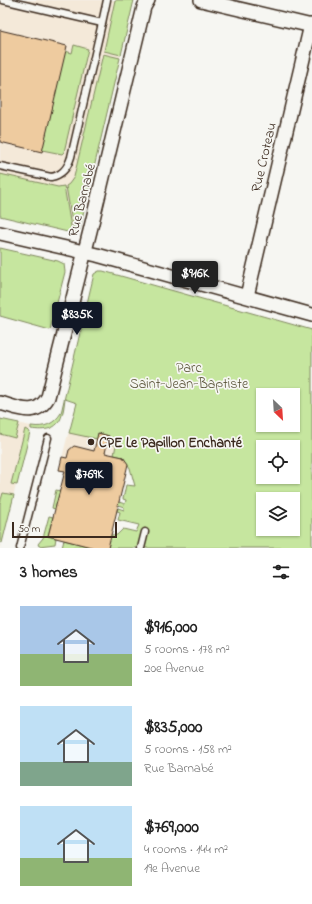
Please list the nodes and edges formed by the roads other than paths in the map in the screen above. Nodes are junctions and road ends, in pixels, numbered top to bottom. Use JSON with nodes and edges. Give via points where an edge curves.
{"nodes":[{"id":1,"x":3,"y":0,"type":"edge"},
{"id":2,"x":107,"y":0,"type":"edge"},
{"id":3,"x":148,"y":0,"type":"edge"},
{"id":4,"x":201,"y":0,"type":"edge"},
{"id":5,"x":102,"y":23,"type":"junction"},
{"id":6,"x":311,"y":26,"type":"edge"},
{"id":7,"x":0,"y":166,"type":"edge"},
{"id":8,"x":0,"y":233,"type":"edge"},
{"id":9,"x":84,"y":252,"type":"junction"},
{"id":10,"x":247,"y":296,"type":"junction"},
{"id":11,"x":312,"y":315,"type":"edge"},
{"id":12,"x":0,"y":403,"type":"edge"},
{"id":13,"x":48,"y":438,"type":"dead end"},
{"id":14,"x":145,"y":532,"type":"dead end"},
{"id":15,"x":20,"y":548,"type":"edge"},
{"id":16,"x":141,"y":548,"type":"edge"}],
"edges":[{"from":1,"to":5,"type":"lane"},
{"from":2,"to":5,"type":"lane"},
{"from":3,"to":9,"type":"street","name":"Rue Barnabé","via":[[144,7]]},
{"from":4,"to":6,"type":"street"},
{"from":5,"to":7,"type":"lane","via":[[72,157],[65,170],[51,177]]},
{"from":6,"to":10,"type":"street","name":"Rue Croteau"},
{"from":8,"to":9,"type":"street"},
{"from":9,"to":10,"type":"street"},
{"from":9,"to":12,"type":"street","name":"Rue Barnabé","via":[[48,397],[42,406],[33,410]]},
{"from":10,"to":11,"type":"street"},
{"from":13,"to":15,"type":"lane"},
{"from":14,"to":16,"type":"lane"}]}
